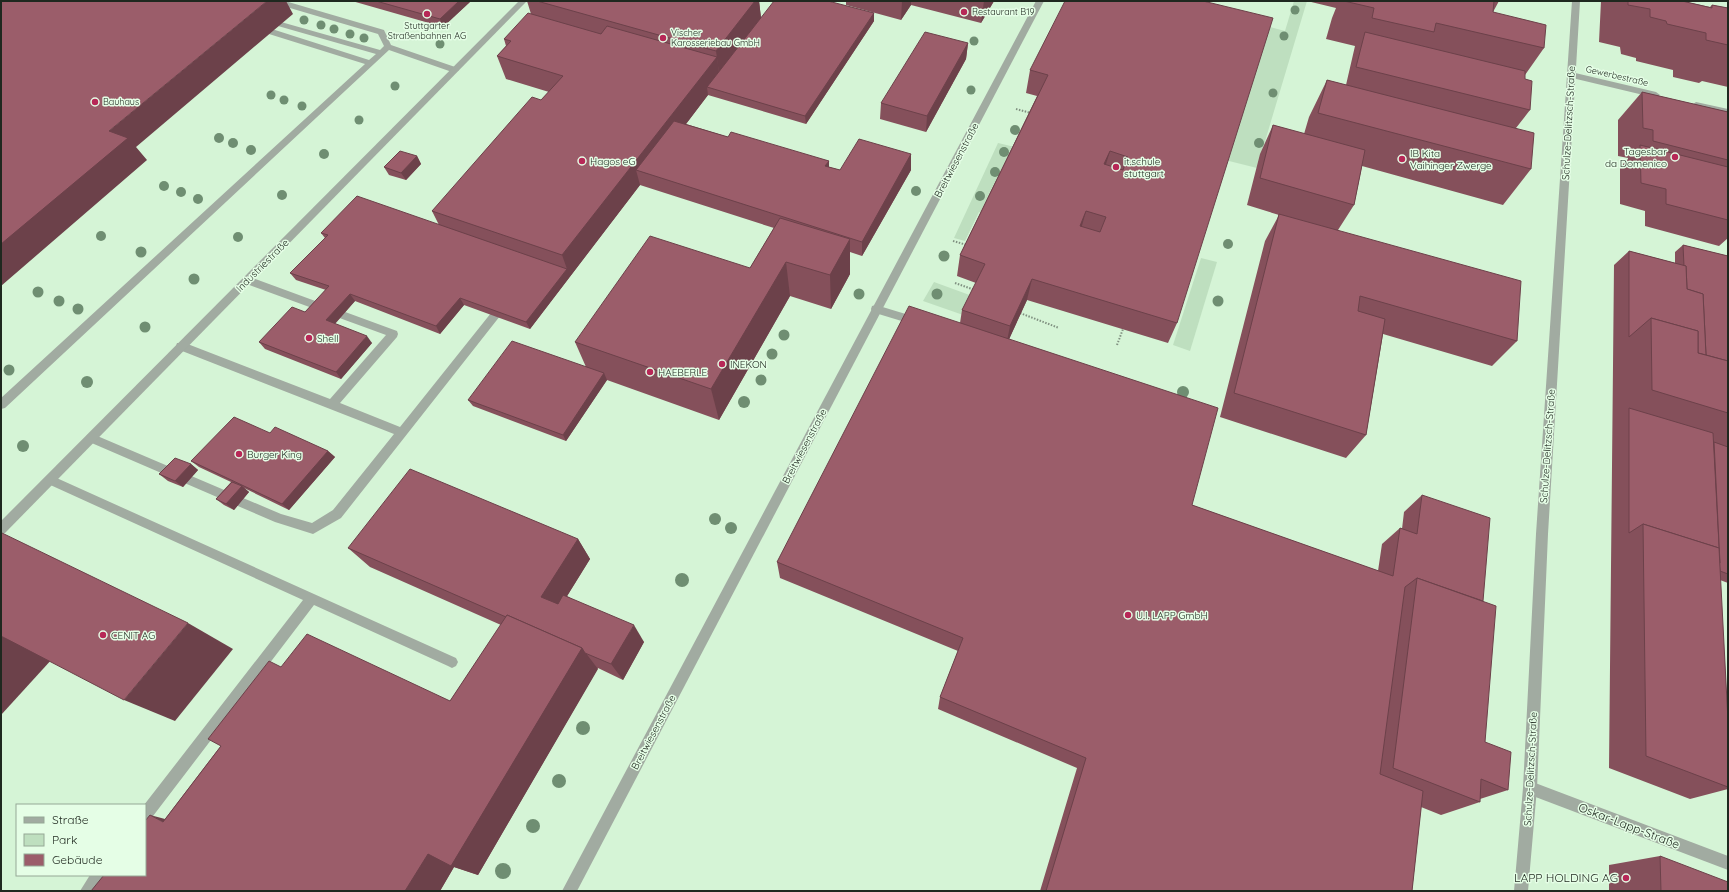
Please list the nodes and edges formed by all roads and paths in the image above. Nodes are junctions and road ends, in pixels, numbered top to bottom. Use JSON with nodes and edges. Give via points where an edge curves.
{"nodes":[{"id":1,"x":276,"y":1,"type":"edge"},
{"id":2,"x":523,"y":1,"type":"edge"},
{"id":3,"x":1040,"y":1,"type":"edge"},
{"id":4,"x":1576,"y":1,"type":"edge"},
{"id":5,"x":281,"y":24,"type":"dead end"},
{"id":6,"x":272,"y":32,"type":"dead end"},
{"id":7,"x":385,"y":50,"type":"junction"},
{"id":8,"x":371,"y":63,"type":"junction"},
{"id":9,"x":455,"y":70,"type":"junction"},
{"id":10,"x":1571,"y":75,"type":"junction"},
{"id":11,"x":1668,"y":98,"type":"edge"},
{"id":12,"x":1690,"y":103,"type":"edge"},
{"id":13,"x":1016,"y":109,"type":"dead end"},
{"id":14,"x":1728,"y":112,"type":"edge"},
{"id":15,"x":1035,"y":115,"type":"edge"},
{"id":16,"x":953,"y":241,"type":"dead end"},
{"id":17,"x":971,"y":247,"type":"edge"},
{"id":18,"x":247,"y":280,"type":"junction"},
{"id":19,"x":955,"y":283,"type":"dead end"},
{"id":20,"x":978,"y":291,"type":"edge"},
{"id":21,"x":876,"y":309,"type":"junction"},
{"id":22,"x":1020,"y":313,"type":"edge"},
{"id":23,"x":495,"y":316,"type":"edge"},
{"id":24,"x":928,"y":326,"type":"edge"},
{"id":25,"x":1059,"y":328,"type":"dead end"},
{"id":26,"x":1123,"y":329,"type":"edge"},
{"id":27,"x":1117,"y":345,"type":"dead end"},
{"id":28,"x":181,"y":346,"type":"junction"},
{"id":29,"x":1,"y":405,"type":"edge"},
{"id":30,"x":332,"y":405,"type":"junction"},
{"id":31,"x":402,"y":432,"type":"junction"},
{"id":32,"x":91,"y":438,"type":"junction"},
{"id":33,"x":50,"y":480,"type":"junction"},
{"id":34,"x":1,"y":529,"type":"edge"},
{"id":35,"x":312,"y":598,"type":"junction"},
{"id":36,"x":452,"y":662,"type":"dead end"},
{"id":37,"x":1530,"y":788,"type":"junction"},
{"id":38,"x":146,"y":814,"type":"edge"},
{"id":39,"x":1728,"y":863,"type":"edge"},
{"id":40,"x":98,"y":876,"type":"edge"},
{"id":41,"x":87,"y":891,"type":"edge"},
{"id":42,"x":569,"y":891,"type":"edge"},
{"id":43,"x":1521,"y":891,"type":"edge"}],
"edges":[{"from":1,"to":7,"type":"street","via":[[381,32]]},
{"from":2,"to":9,"type":"street","name":"Industriestraße"},
{"from":3,"to":21,"type":"street","name":"Breitwiesenstraße"},
{"from":4,"to":10,"type":"street","name":"Schulze-Delitzsch-Straße"},
{"from":5,"to":7,"type":"street"},
{"from":6,"to":8,"type":"street"},
{"from":7,"to":8,"type":"street"},
{"from":7,"to":9,"type":"street"},
{"from":8,"to":29,"type":"street"},
{"from":9,"to":18,"type":"street","name":"Industriestraße"},
{"from":10,"to":11,"type":"street","name":"Gewerbestraße"},
{"from":10,"to":37,"type":"street","name":"Schulze-Delitzsch-Straße","via":[[1542,534]]},
{"from":12,"to":14,"type":"street"},
{"from":13,"to":15,"type":"path"},
{"from":16,"to":17,"type":"path"},
{"from":18,"to":28,"type":"street","name":"Industriestraße"},
{"from":18,"to":30,"type":"street","via":[[393,334]]},
{"from":19,"to":20,"type":"path"},
{"from":21,"to":24,"type":"street"},
{"from":21,"to":42,"type":"street","name":"Breitwiesenstraße"},
{"from":22,"to":25,"type":"path"},
{"from":23,"to":31,"type":"street"},
{"from":26,"to":27,"type":"path"},
{"from":28,"to":30,"type":"street"},
{"from":28,"to":32,"type":"street","name":"Industriestraße"},
{"from":30,"to":31,"type":"street"},
{"from":31,"to":32,"type":"street","via":[[337,514],[313,529],[279,518]]},
{"from":32,"to":33,"type":"street","name":"Industriestraße"},
{"from":33,"to":34,"type":"street","name":"Industriestraße"},
{"from":33,"to":35,"type":"street"},
{"from":35,"to":36,"type":"street"},
{"from":35,"to":38,"type":"street"},
{"from":37,"to":39,"type":"street","name":"Oskar-Lapp-Straße"},
{"from":37,"to":43,"type":"street","name":"Schulze-Delitzsch-Straße"},
{"from":40,"to":41,"type":"street"}]}
